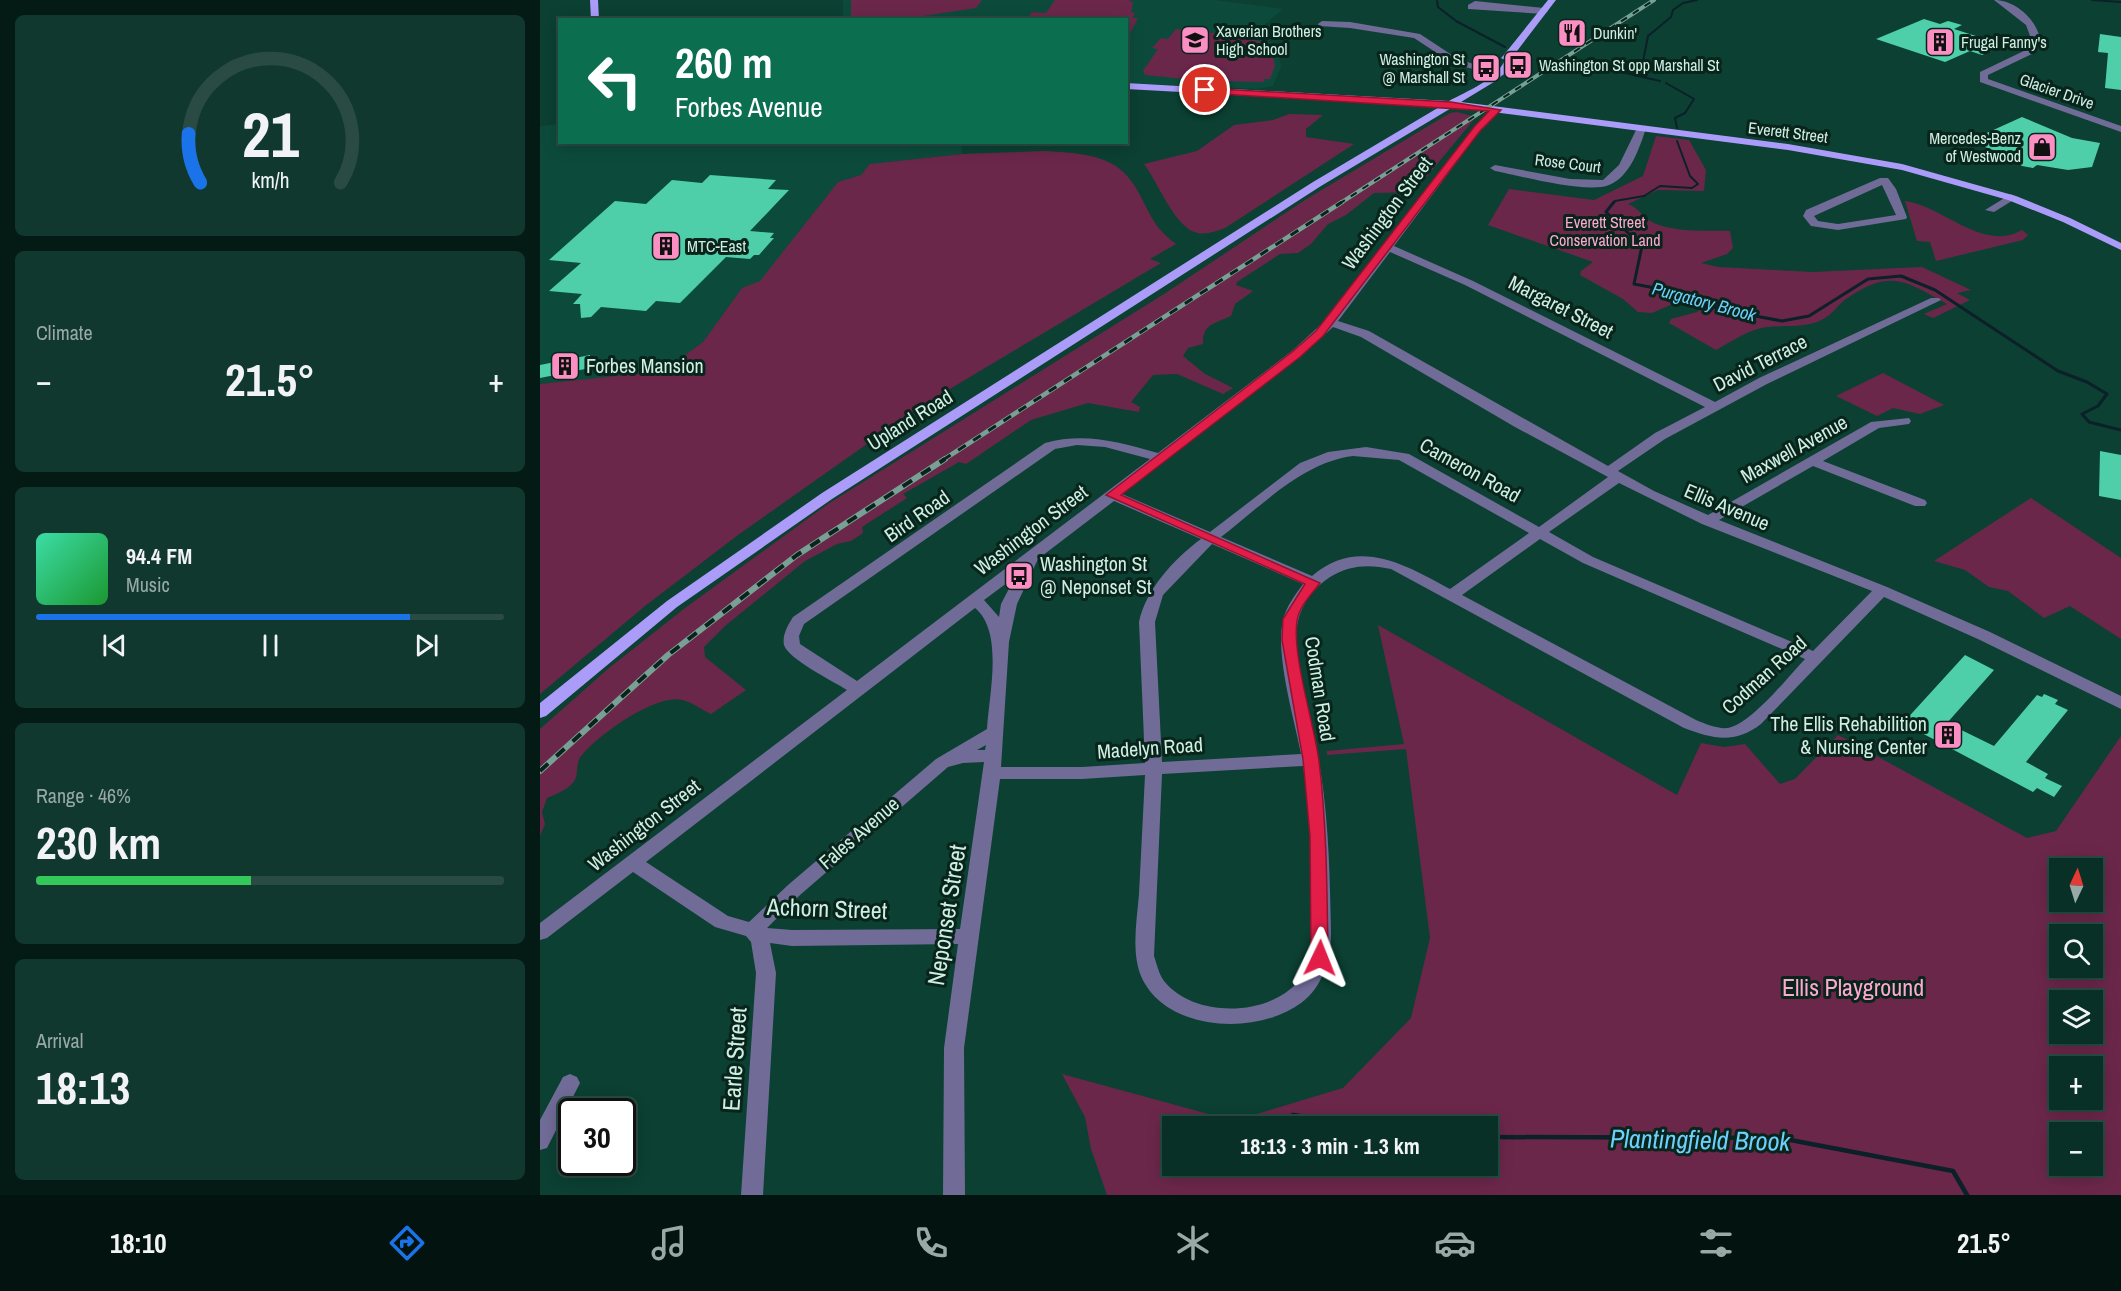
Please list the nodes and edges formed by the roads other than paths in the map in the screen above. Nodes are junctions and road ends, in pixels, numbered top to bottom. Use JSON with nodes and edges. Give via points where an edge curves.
{"nodes":[{"id":1,"x":594,"y":0,"type":"edge"},
{"id":2,"x":1552,"y":0,"type":"edge"},
{"id":3,"x":1998,"y":0,"type":"edge"},
{"id":4,"x":1487,"y":7,"type":"dead end"},
{"id":5,"x":1544,"y":11,"type":"junction"},
{"id":6,"x":595,"y":18,"type":"edge"},
{"id":7,"x":1322,"y":24,"type":"dead end"},
{"id":8,"x":1513,"y":52,"type":"junction"},
{"id":9,"x":1488,"y":71,"type":"junction"},
{"id":10,"x":1500,"y":74,"type":"junction"},
{"id":11,"x":1128,"y":86,"type":"edge"},
{"id":12,"x":1384,"y":100,"type":"junction"},
{"id":13,"x":1436,"y":104,"type":"junction"},
{"id":14,"x":1451,"y":104,"type":"junction"},
{"id":15,"x":1496,"y":110,"type":"junction"},
{"id":16,"x":1408,"y":116,"type":"junction"},
{"id":17,"x":1641,"y":128,"type":"junction"},
{"id":18,"x":2121,"y":129,"type":"edge"},
{"id":19,"x":1893,"y":163,"type":"junction"},
{"id":20,"x":1496,"y":168,"type":"dead end"},
{"id":21,"x":1884,"y":180,"type":"junction"},
{"id":22,"x":1317,"y":184,"type":"junction"},
{"id":23,"x":2011,"y":197,"type":"junction"},
{"id":24,"x":1990,"y":210,"type":"dead end"},
{"id":25,"x":1388,"y":247,"type":"junction"},
{"id":26,"x":2121,"y":248,"type":"edge"},
{"id":27,"x":1935,"y":300,"type":"dead end"},
{"id":28,"x":1331,"y":322,"type":"junction"},
{"id":29,"x":1715,"y":407,"type":"junction"},
{"id":30,"x":1904,"y":421,"type":"dead end"},
{"id":31,"x":1161,"y":458,"type":"junction"},
{"id":32,"x":1814,"y":462,"type":"junction"},
{"id":33,"x":1613,"y":474,"type":"junction"},
{"id":34,"x":1113,"y":495,"type":"junction"},
{"id":35,"x":1920,"y":503,"type":"dead end"},
{"id":36,"x":1707,"y":521,"type":"junction"},
{"id":37,"x":1541,"y":534,"type":"junction"},
{"id":38,"x":1213,"y":537,"type":"junction"},
{"id":39,"x":1034,"y":554,"type":"junction"},
{"id":40,"x":1314,"y":583,"type":"junction"},
{"id":41,"x":1882,"y":590,"type":"junction"},
{"id":42,"x":1452,"y":596,"type":"junction"},
{"id":43,"x":977,"y":597,"type":"junction"},
{"id":44,"x":1009,"y":604,"type":"junction"},
{"id":45,"x":1001,"y":642,"type":"junction"},
{"id":46,"x":1816,"y":657,"type":"junction"},
{"id":47,"x":858,"y":689,"type":"junction"},
{"id":48,"x":2121,"y":703,"type":"edge"},
{"id":49,"x":540,"y":712,"type":"edge"},
{"id":50,"x":996,"y":731,"type":"junction"},
{"id":51,"x":1311,"y":759,"type":"junction"},
{"id":52,"x":942,"y":763,"type":"junction"},
{"id":53,"x":993,"y":764,"type":"junction"},
{"id":54,"x":1154,"y":768,"type":"junction"},
{"id":55,"x":631,"y":861,"type":"junction"},
{"id":56,"x":752,"y":931,"type":"junction"},
{"id":57,"x":540,"y":933,"type":"edge"},
{"id":58,"x":968,"y":936,"type":"junction"},
{"id":59,"x":570,"y":1083,"type":"dead end"},
{"id":60,"x":540,"y":1141,"type":"edge"},
{"id":61,"x":752,"y":1195,"type":"edge"},
{"id":62,"x":954,"y":1195,"type":"edge"}],
"edges":[{"from":1,"to":6,"type":"main road"},
{"from":2,"to":5,"type":"main road"},
{"from":3,"to":18,"type":"street","name":"Glacier Drive","via":[[2020,13],[2037,36],[2037,44],[1983,74],[1983,80]]},
{"from":4,"to":5,"type":"street"},
{"from":5,"to":8,"type":"main road"},
{"from":7,"to":9,"type":"street","via":[[1417,36],[1455,61]]},
{"from":8,"to":9,"type":"main road"},
{"from":8,"to":10,"type":"main road"},
{"from":9,"to":10,"type":"street"},
{"from":9,"to":13,"type":"main road"},
{"from":10,"to":14,"type":"main road"},
{"from":10,"to":15,"type":"main road","via":[[1478,100]]},
{"from":11,"to":12,"type":"main road","name":"Everett Street"},
{"from":12,"to":13,"type":"main road","name":"Everett Street"},
{"from":12,"to":16,"type":"main road"},
{"from":13,"to":14,"type":"main road","name":"Everett Street"},
{"from":13,"to":16,"type":"main road","name":"Upland Road"},
{"from":14,"to":15,"type":"main road","name":"Everett Street"},
{"from":14,"to":22,"type":"main road","name":"Upland Road"},
{"from":15,"to":17,"type":"main road","name":"Everett Street"},
{"from":15,"to":25,"type":"street","name":"Washington Street","via":[[1477,129]]},
{"from":16,"to":22,"type":"main road","name":"Upland Road"},
{"from":17,"to":19,"type":"main road","name":"Everett Street"},
{"from":17,"to":20,"type":"street","name":"Rose Court","via":[[1618,173],[1606,183],[1583,183]]},
{"from":19,"to":21,"type":"street"},
{"from":19,"to":23,"type":"main road","name":"Everett Street"},
{"from":21,"to":21,"type":"street","via":[[1819,208],[1808,216],[1815,224],[1838,228],[1902,217]]},
{"from":22,"to":49,"type":"main road","name":"Upland Road","via":[[854,478],[729,562],[644,625]]},
{"from":23,"to":24,"type":"street"},
{"from":23,"to":26,"type":"main road","name":"Everett Street"},
{"from":25,"to":28,"type":"street","name":"Washington Street"},
{"from":25,"to":29,"type":"street","name":"Margaret Street","via":[[1459,278]]},
{"from":27,"to":29,"type":"street","name":"David Terrace"},
{"from":28,"to":31,"type":"street","name":"Washington Street","via":[[1296,354]]},
{"from":28,"to":33,"type":"street","name":"Ellis Avenue","via":[[1365,334]]},
{"from":29,"to":33,"type":"street","name":"David Terrace","via":[[1660,436]]},
{"from":30,"to":32,"type":"street","name":"Maxwell Avenue","via":[[1876,425]]},
{"from":31,"to":34,"type":"street","name":"Washington Street"},
{"from":31,"to":47,"type":"street","name":"Bird Road","via":[[1098,441],[1072,439],[1050,446],[798,621],[791,636],[792,646]]},
{"from":32,"to":35,"type":"street"},
{"from":32,"to":36,"type":"street","name":"Maxwell Avenue"},
{"from":33,"to":36,"type":"street","name":"Ellis Avenue"},
{"from":33,"to":37,"type":"street","name":"David Terrace"},
{"from":34,"to":38,"type":"street"},
{"from":34,"to":39,"type":"street","name":"Washington Street"},
{"from":36,"to":41,"type":"street","name":"Ellis Avenue"},
{"from":37,"to":38,"type":"street","name":"Cameron Road","via":[[1423,465],[1390,453],[1366,452],[1336,454],[1305,466]]},
{"from":37,"to":42,"type":"street","name":"David Terrace"},
{"from":37,"to":46,"type":"street","name":"Cameron Road","via":[[1678,601]]},
{"from":38,"to":40,"type":"street"},
{"from":38,"to":54,"type":"street","name":"Cameron Road","via":[[1156,593],[1150,606],[1147,622]]},
{"from":39,"to":43,"type":"street","name":"Washington Street"},
{"from":39,"to":44,"type":"street","name":"Neponset Street"},
{"from":40,"to":42,"type":"street","name":"Codman Road","via":[[1333,568],[1371,559],[1396,566]]},
{"from":40,"to":51,"type":"street","name":"Codman Road","via":[[1303,594],[1290,619],[1289,640]]},
{"from":41,"to":46,"type":"street","name":"Codman Road"},
{"from":41,"to":48,"type":"street","name":"Ellis Avenue"},
{"from":42,"to":46,"type":"street","name":"Codman Road","via":[[1690,724],[1713,732],[1735,732],[1748,723]]},
{"from":43,"to":44,"type":"street"},
{"from":43,"to":45,"type":"street","name":"Neponset Street","via":[[996,623]]},
{"from":43,"to":47,"type":"street","name":"Washington Street"},
{"from":44,"to":45,"type":"street","name":"Neponset Street"},
{"from":45,"to":50,"type":"street","name":"Neponset Street"},
{"from":47,"to":55,"type":"street","name":"Washington Street"},
{"from":50,"to":52,"type":"street","name":"Fales Avenue"},
{"from":50,"to":53,"type":"street","name":"Neponset Street"},
{"from":51,"to":54,"type":"street","name":"Madelyn Road"},
{"from":51,"to":54,"type":"street","name":"Codman Road","via":[[1318,836],[1320,958],[1303,989],[1284,1003],[1245,1017],[1197,1012],[1161,991],[1150,976],[1144,956]]},
{"from":52,"to":53,"type":"street","name":"Fales Avenue","via":[[963,757]]},
{"from":52,"to":56,"type":"street","name":"Fales Avenue"},
{"from":53,"to":54,"type":"street","name":"Madelyn Road","via":[[1082,773]]},
{"from":53,"to":58,"type":"street","name":"Neponset Street"},
{"from":55,"to":56,"type":"street","name":"Achorn Street","via":[[723,922]]},
{"from":55,"to":57,"type":"street","name":"Washington Street"},
{"from":56,"to":58,"type":"street","name":"Achorn Street","via":[[792,938]]},
{"from":56,"to":61,"type":"street","name":"Earle Street","via":[[760,939],[766,973]]},
{"from":58,"to":62,"type":"street","name":"Neponset Street","via":[[954,1048]]},
{"from":59,"to":60,"type":"street"}]}
